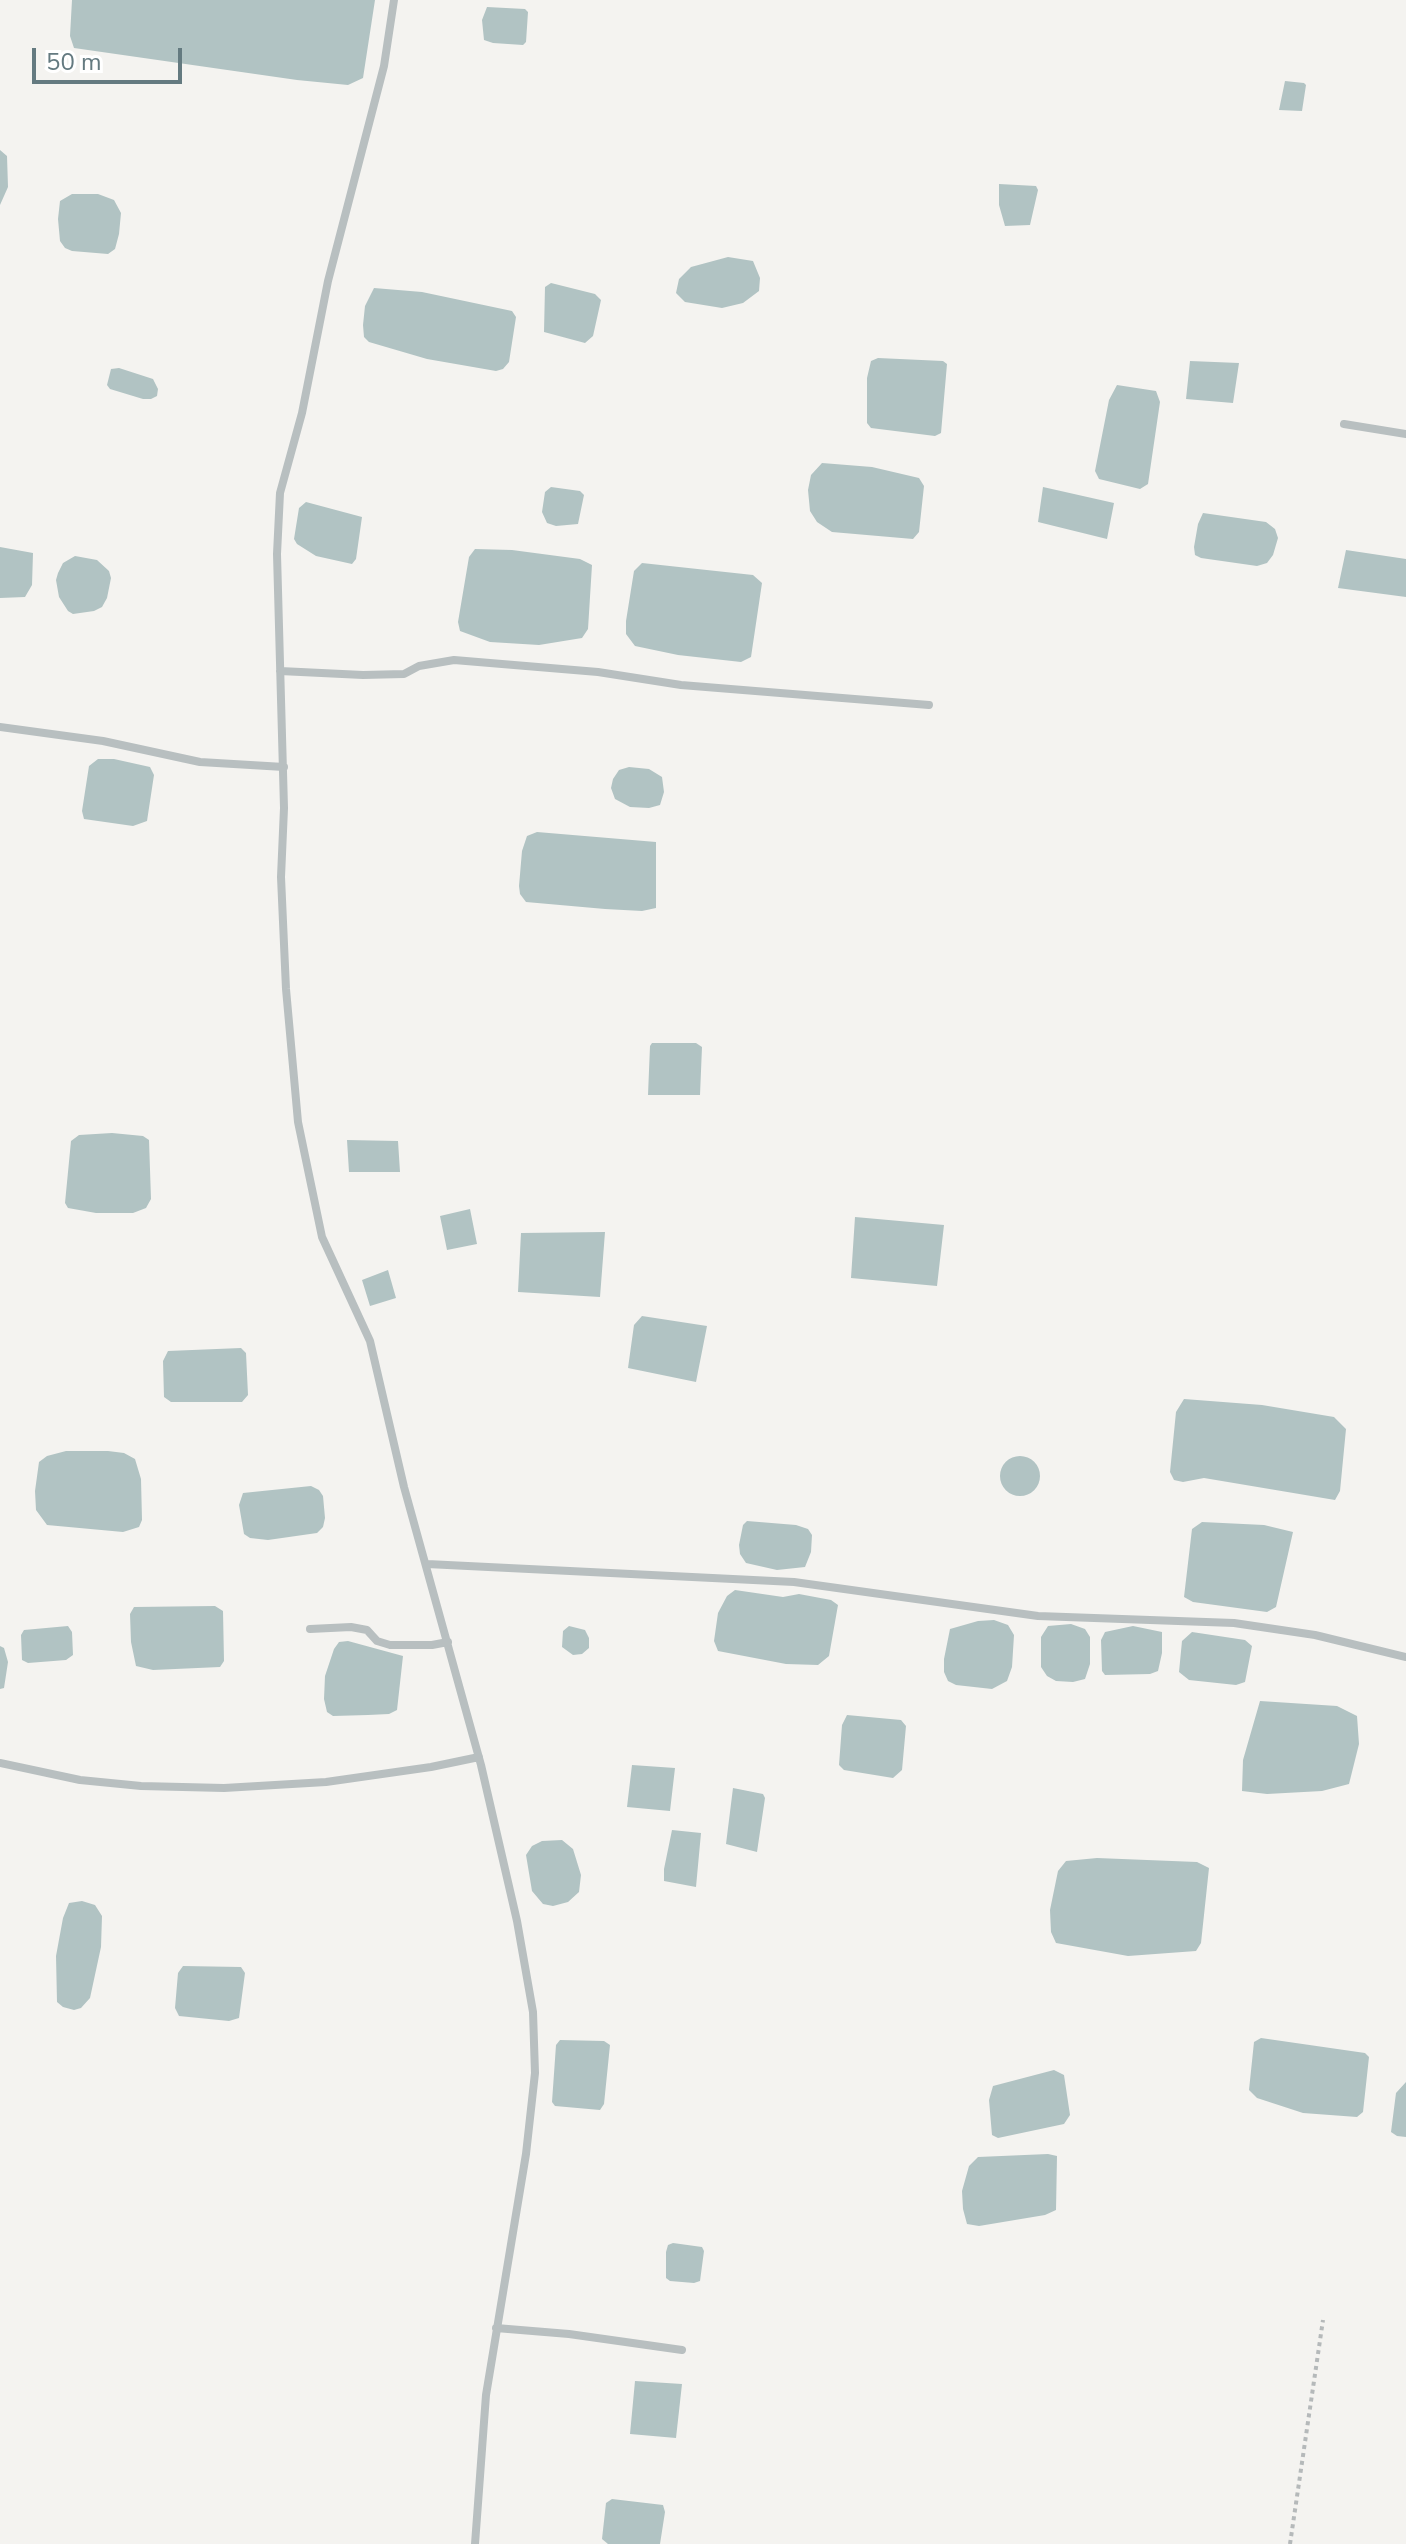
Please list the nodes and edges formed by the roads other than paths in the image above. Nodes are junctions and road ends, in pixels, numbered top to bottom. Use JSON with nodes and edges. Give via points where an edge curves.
{"nodes":[{"id":1,"x":394,"y":0,"type":"edge"},
{"id":2,"x":1344,"y":424,"type":"dead end"},
{"id":3,"x":1406,"y":434,"type":"edge"},
{"id":4,"x":280,"y":671,"type":"junction"},
{"id":5,"x":929,"y":705,"type":"dead end"},
{"id":6,"x":0,"y":727,"type":"edge"},
{"id":7,"x":284,"y":767,"type":"junction"},
{"id":8,"x":427,"y":1564,"type":"junction"},
{"id":9,"x":310,"y":1629,"type":"dead end"},
{"id":10,"x":448,"y":1642,"type":"junction"},
{"id":11,"x":1406,"y":1657,"type":"edge"},
{"id":12,"x":479,"y":1757,"type":"junction"},
{"id":13,"x":0,"y":1763,"type":"edge"},
{"id":14,"x":496,"y":2328,"type":"junction"},
{"id":15,"x":682,"y":2350,"type":"dead end"},
{"id":16,"x":475,"y":2544,"type":"edge"}],
"edges":[{"from":1,"to":4,"type":"street","via":[[384,66],[280,493]]},
{"from":2,"to":3,"type":"street"},
{"from":4,"to":5,"type":"street","via":[[404,674],[454,660]]},
{"from":4,"to":7,"type":"street"},
{"from":6,"to":7,"type":"street","via":[[200,762]]},
{"from":7,"to":8,"type":"street","via":[[281,877],[298,1122],[322,1237],[370,1341]]},
{"from":8,"to":10,"type":"street"},
{"from":8,"to":11,"type":"street","via":[[794,1582],[1038,1616],[1234,1623]]},
{"from":9,"to":10,"type":"street","via":[[367,1630],[390,1645]]},
{"from":10,"to":12,"type":"street"},
{"from":12,"to":13,"type":"street","via":[[326,1782],[224,1788],[80,1780]]},
{"from":12,"to":14,"type":"street","via":[[517,1921],[533,2012],[535,2073]]},
{"from":14,"to":15,"type":"street"},
{"from":14,"to":16,"type":"street"}]}
